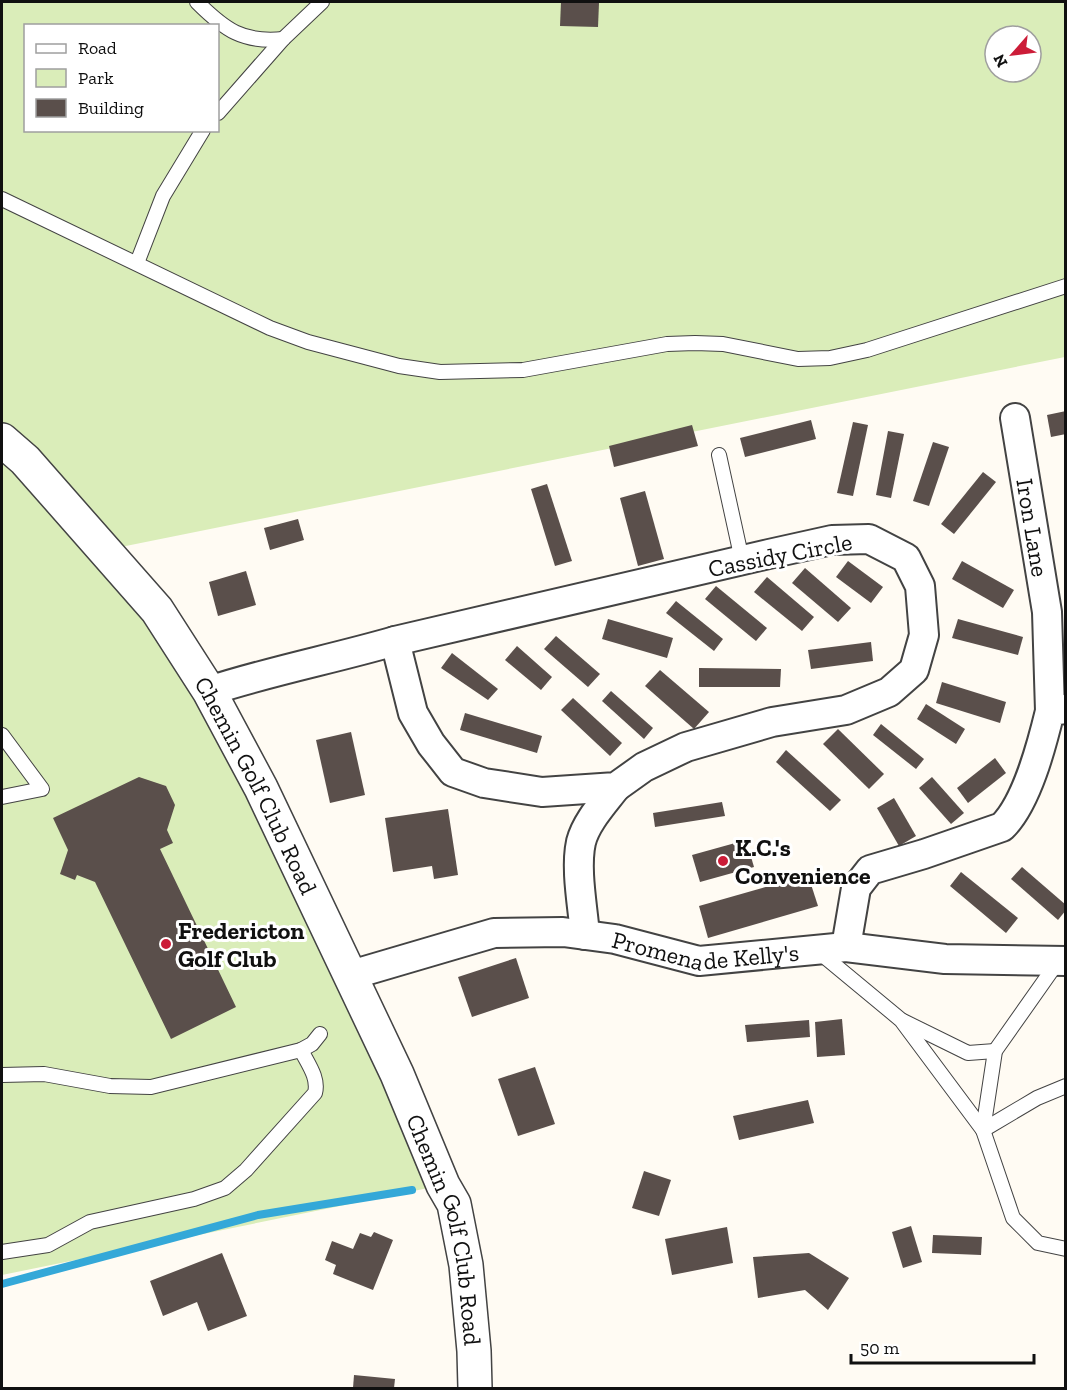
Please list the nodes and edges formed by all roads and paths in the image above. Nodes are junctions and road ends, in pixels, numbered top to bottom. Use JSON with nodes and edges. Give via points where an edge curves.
{"nodes":[{"id":1,"x":197,"y":2,"type":"edge"},
{"id":2,"x":322,"y":2,"type":"edge"},
{"id":3,"x":283,"y":39,"type":"junction"},
{"id":4,"x":219,"y":112,"type":"edge"},
{"id":5,"x":202,"y":132,"type":"edge"},
{"id":6,"x":2,"y":200,"type":"edge"},
{"id":7,"x":137,"y":263,"type":"junction"},
{"id":8,"x":1065,"y":286,"type":"edge"},
{"id":9,"x":1015,"y":418,"type":"dead end"},
{"id":10,"x":2,"y":440,"type":"edge"},
{"id":11,"x":719,"y":455,"type":"dead end"},
{"id":12,"x":742,"y":560,"type":"junction"},
{"id":13,"x":396,"y":641,"type":"junction"},
{"id":14,"x":209,"y":691,"type":"junction"},
{"id":15,"x":1058,"y":710,"type":"edge"},
{"id":16,"x":2,"y":735,"type":"edge"},
{"id":17,"x":616,"y":787,"type":"junction"},
{"id":18,"x":2,"y":797,"type":"edge"},
{"id":19,"x":585,"y":935,"type":"junction"},
{"id":20,"x":846,"y":947,"type":"junction"},
{"id":21,"x":815,"y":949,"type":"junction"},
{"id":22,"x":1061,"y":962,"type":"edge"},
{"id":23,"x":351,"y":975,"type":"junction"},
{"id":24,"x":901,"y":1020,"type":"junction"},
{"id":25,"x":320,"y":1034,"type":"dead end"},
{"id":26,"x":302,"y":1050,"type":"junction"},
{"id":27,"x":995,"y":1051,"type":"junction"},
{"id":28,"x":2,"y":1075,"type":"edge"},
{"id":29,"x":1065,"y":1086,"type":"edge"},
{"id":30,"x":983,"y":1130,"type":"junction"},
{"id":31,"x":1065,"y":1248,"type":"edge"},
{"id":32,"x":2,"y":1252,"type":"edge"},
{"id":33,"x":475,"y":1389,"type":"edge"}],
"edges":[{"from":1,"to":3,"type":"lane","via":[[229,30],[247,39]]},
{"from":2,"to":3,"type":"lane"},
{"from":3,"to":4,"type":"lane"},
{"from":5,"to":7,"type":"lane","via":[[163,196]]},
{"from":6,"to":7,"type":"lane"},
{"from":7,"to":8,"type":"lane","via":[[270,328],[308,342],[399,366],[450,373],[523,370],[695,343],[723,344],[798,359],[830,358],[867,351]]},
{"from":9,"to":15,"type":"street","name":"Iron Lane","via":[[1047,612]]},
{"from":10,"to":14,"type":"street","name":"Chemin Golf Club Road","via":[[25,460],[157,610]]},
{"from":11,"to":12,"type":"lane"},
{"from":12,"to":13,"type":"street","name":"Cassidy Circle"},
{"from":12,"to":17,"type":"street","name":"Cassidy Circle","via":[[832,540],[869,539],[906,558],[920,586],[922,605],[924,635],[914,670],[889,692],[846,710],[772,722],[686,747],[644,767]]},
{"from":13,"to":14,"type":"street","name":"Cassidy Circle"},
{"from":13,"to":17,"type":"street","via":[[413,713],[453,772],[484,783],[542,792]]},
{"from":14,"to":23,"type":"street","name":"Chemin Golf Club Road","via":[[261,788]]},
{"from":15,"to":20,"type":"street","name":"Iron Lane","via":[[1010,819],[986,833],[870,870],[856,888]]},
{"from":16,"to":18,"type":"lane","via":[[42,789]]},
{"from":17,"to":19,"type":"street","name":"Cassidy Circle","via":[[581,841]]},
{"from":19,"to":21,"type":"street","name":"Promenade Kelly's","via":[[699,961]]},
{"from":19,"to":23,"type":"street","name":"Promenade Kelly's","via":[[494,933]]},
{"from":20,"to":21,"type":"street","name":"Promenade Kelly's"},
{"from":20,"to":22,"type":"street","name":"Promenade Kelly's","via":[[945,959]]},
{"from":21,"to":24,"type":"lane"},
{"from":22,"to":27,"type":"lane"},
{"from":23,"to":33,"type":"street","name":"Chemin Golf Club Road","via":[[454,1204],[466,1265]]},
{"from":24,"to":27,"type":"lane","via":[[968,1053]]},
{"from":24,"to":30,"type":"lane"},
{"from":25,"to":26,"type":"lane"},
{"from":26,"to":28,"type":"lane","via":[[152,1088],[110,1086],[44,1074]]},
{"from":26,"to":32,"type":"lane","via":[[317,1086],[315,1094],[225,1188],[194,1199],[97,1220],[48,1245]]},
{"from":27,"to":30,"type":"lane"},
{"from":29,"to":30,"type":"lane"},
{"from":30,"to":31,"type":"lane","via":[[1013,1218],[1038,1243]]}]}
